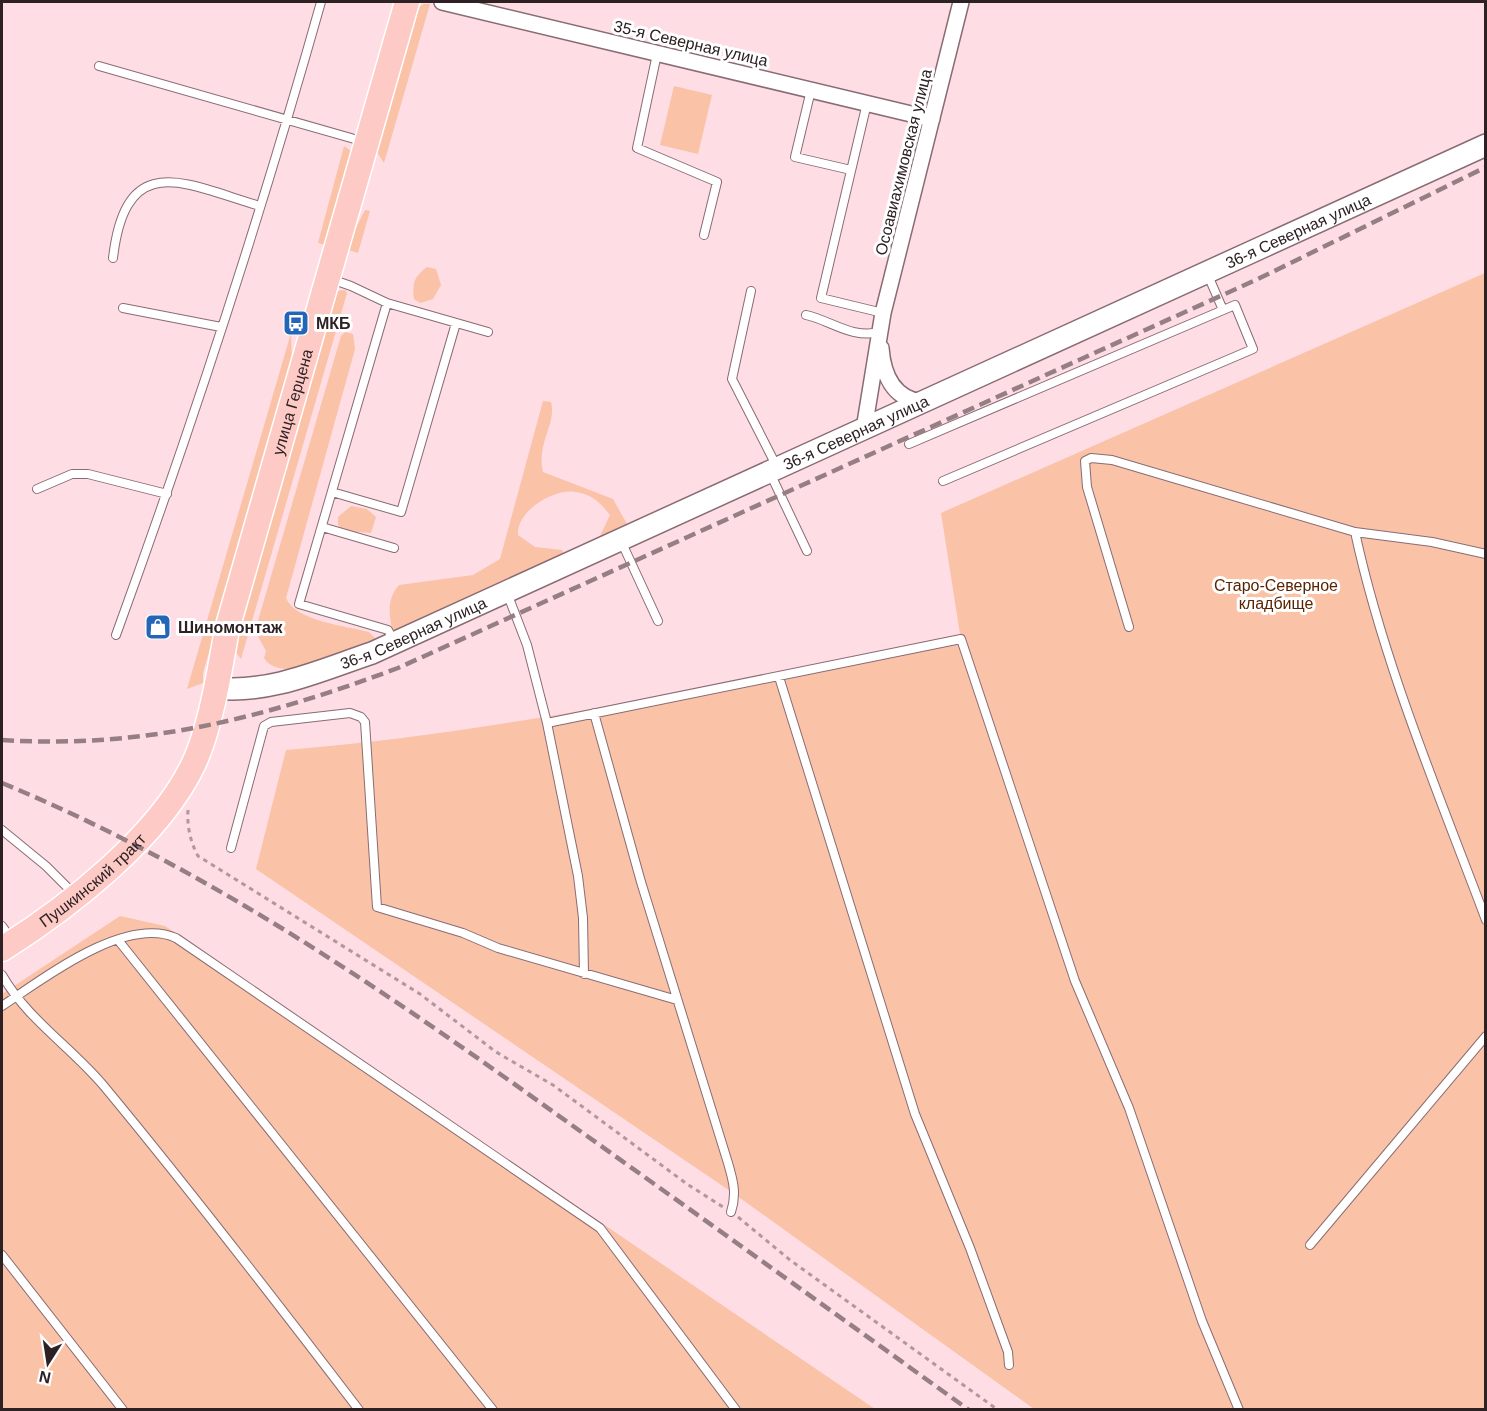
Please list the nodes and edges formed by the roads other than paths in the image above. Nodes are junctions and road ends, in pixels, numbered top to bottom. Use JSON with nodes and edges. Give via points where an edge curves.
{"nodes":[{"id":1,"x":321,"y":2,"type":"edge"},
{"id":2,"x":407,"y":2,"type":"edge"},
{"id":3,"x":442,"y":2,"type":"edge"},
{"id":4,"x":961,"y":2,"type":"edge"},
{"id":5,"x":657,"y":54,"type":"junction"},
{"id":6,"x":99,"y":66,"type":"dead end"},
{"id":7,"x":811,"y":90,"type":"junction"},
{"id":8,"x":867,"y":103,"type":"junction"},
{"id":9,"x":932,"y":118,"type":"junction"},
{"id":10,"x":288,"y":120,"type":"junction"},
{"id":11,"x":367,"y":142,"type":"junction"},
{"id":12,"x":1485,"y":145,"type":"edge"},
{"id":13,"x":851,"y":170,"type":"junction"},
{"id":14,"x":260,"y":206,"type":"junction"},
{"id":15,"x":704,"y":235,"type":"dead end"},
{"id":16,"x":113,"y":258,"type":"dead end"},
{"id":17,"x":1206,"y":271,"type":"junction"},
{"id":18,"x":326,"y":278,"type":"junction"},
{"id":19,"x":751,"y":291,"type":"dead end"},
{"id":20,"x":387,"y":303,"type":"junction"},
{"id":21,"x":123,"y":308,"type":"dead end"},
{"id":22,"x":1223,"y":310,"type":"junction"},
{"id":23,"x":884,"y":313,"type":"junction"},
{"id":24,"x":806,"y":315,"type":"dead end"},
{"id":25,"x":456,"y":323,"type":"junction"},
{"id":26,"x":221,"y":327,"type":"junction"},
{"id":27,"x":488,"y":332,"type":"dead end"},
{"id":28,"x":880,"y":332,"type":"junction"},
{"id":29,"x":921,"y":402,"type":"junction"},
{"id":30,"x":864,"y":429,"type":"junction"},
{"id":31,"x":909,"y":444,"type":"dead end"},
{"id":32,"x":774,"y":470,"type":"junction"},
{"id":33,"x":943,"y":481,"type":"dead end"},
{"id":34,"x":37,"y":489,"type":"dead end"},
{"id":35,"x":332,"y":492,"type":"junction"},
{"id":36,"x":167,"y":494,"type":"junction"},
{"id":37,"x":322,"y":527,"type":"junction"},
{"id":38,"x":1355,"y":532,"type":"junction"},
{"id":39,"x":620,"y":540,"type":"junction"},
{"id":40,"x":394,"y":548,"type":"dead end"},
{"id":41,"x":807,"y":551,"type":"dead end"},
{"id":42,"x":1485,"y":554,"type":"edge"},
{"id":43,"x":507,"y":592,"type":"junction"},
{"id":44,"x":658,"y":621,"type":"dead end"},
{"id":45,"x":1129,"y":627,"type":"dead end"},
{"id":46,"x":116,"y":634,"type":"dead end"},
{"id":47,"x":394,"y":643,"type":"junction"},
{"id":48,"x":779,"y":677,"type":"junction"},
{"id":49,"x":216,"y":688,"type":"junction"},
{"id":50,"x":594,"y":713,"type":"junction"},
{"id":51,"x":547,"y":723,"type":"junction"},
{"id":52,"x":176,"y":794,"type":"joint"},
{"id":53,"x":2,"y":830,"type":"edge"},
{"id":54,"x":231,"y":848,"type":"dead end"},
{"id":55,"x":77,"y":897,"type":"junction"},
{"id":56,"x":1485,"y":920,"type":"edge"},
{"id":57,"x":5,"y":939,"type":"edge"},
{"id":58,"x":118,"y":940,"type":"junction"},
{"id":59,"x":584,"y":974,"type":"junction"},
{"id":60,"x":2,"y":975,"type":"edge"},
{"id":61,"x":15,"y":998,"type":"junction"},
{"id":62,"x":677,"y":1000,"type":"junction"},
{"id":63,"x":2,"y":1006,"type":"edge"},
{"id":64,"x":1485,"y":1036,"type":"edge"},
{"id":65,"x":731,"y":1212,"type":"road end"},
{"id":66,"x":1310,"y":1245,"type":"dead end"},
{"id":67,"x":2,"y":1255,"type":"edge"},
{"id":68,"x":1009,"y":1365,"type":"dead end"},
{"id":69,"x":123,"y":1410,"type":"edge"},
{"id":70,"x":359,"y":1410,"type":"edge"},
{"id":71,"x":493,"y":1410,"type":"edge"},
{"id":72,"x":736,"y":1410,"type":"edge"},
{"id":73,"x":1239,"y":1410,"type":"edge"}],
"edges":[{"from":1,"to":10,"type":"lane"},
{"from":2,"to":11,"type":"main road","name":"улица Герцена"},
{"from":3,"to":5,"type":"street","name":"35-я Северная улица"},
{"from":4,"to":9,"type":"street","name":"Осоавиахимовская улица"},
{"from":5,"to":7,"type":"street","name":"35-я Северная улица"},
{"from":5,"to":15,"type":"lane","via":[[637,148],[717,182]]},
{"from":6,"to":10,"type":"lane"},
{"from":7,"to":8,"type":"street","name":"35-я Северная улица"},
{"from":7,"to":13,"type":"lane","via":[[795,157]]},
{"from":8,"to":9,"type":"street","name":"35-я Северная улица"},
{"from":8,"to":13,"type":"lane"},
{"from":9,"to":23,"type":"street","name":"Осоавиахимовская улица"},
{"from":10,"to":11,"type":"lane"},
{"from":10,"to":14,"type":"lane"},
{"from":11,"to":18,"type":"main road","name":"улица Герцена"},
{"from":12,"to":17,"type":"main road","name":"36-я Северная улица"},
{"from":13,"to":23,"type":"lane","via":[[821,298]]},
{"from":14,"to":16,"type":"lane","via":[[176,181],[153,183],[129,202],[116,233]]},
{"from":14,"to":26,"type":"lane"},
{"from":17,"to":22,"type":"lane"},
{"from":17,"to":29,"type":"main road","name":"36-я Северная улица"},
{"from":18,"to":20,"type":"lane"},
{"from":18,"to":49,"type":"main road","name":"улица Герцена","via":[[227,629]]},
{"from":19,"to":32,"type":"lane","via":[[732,379]]},
{"from":20,"to":25,"type":"lane"},
{"from":20,"to":35,"type":"lane"},
{"from":21,"to":26,"type":"lane"},
{"from":22,"to":31,"type":"lane"},
{"from":22,"to":33,"type":"lane","via":[[1234,305],[1253,349]]},
{"from":23,"to":28,"type":"street","name":"Осоавиахимовская улица"},
{"from":24,"to":28,"type":"lane","via":[[859,334]]},
{"from":25,"to":27,"type":"lane"},
{"from":25,"to":35,"type":"lane","via":[[400,512]]},
{"from":26,"to":36,"type":"lane"},
{"from":28,"to":29,"type":"street","name":"Осоавиахимовская улица","via":[[886,375],[895,390],[908,400]]},
{"from":28,"to":30,"type":"street","name":"Осоавиахимовская улица"},
{"from":29,"to":30,"type":"main road","name":"36-я Северная улица"},
{"from":30,"to":32,"type":"main road","name":"36-я Северная улица"},
{"from":32,"to":39,"type":"main road","name":"36-я Северная улица"},
{"from":32,"to":41,"type":"lane"},
{"from":34,"to":36,"type":"lane","via":[[72,474],[88,474]]},
{"from":35,"to":37,"type":"lane"},
{"from":36,"to":46,"type":"lane"},
{"from":37,"to":40,"type":"lane"},
{"from":37,"to":47,"type":"lane","via":[[299,604],[388,630]]},
{"from":38,"to":42,"type":"lane"},
{"from":38,"to":45,"type":"lane","via":[[1112,460],[1091,458],[1083,467],[1087,487]]},
{"from":38,"to":56,"type":"lane","via":[[1364,574],[1416,732]]},
{"from":39,"to":43,"type":"main road","name":"36-я Северная улица"},
{"from":39,"to":44,"type":"lane"},
{"from":43,"to":47,"type":"main road","name":"36-я Северная улица"},
{"from":43,"to":51,"type":"lane","via":[[527,645]]},
{"from":47,"to":49,"type":"main road","name":"36-я Северная улица","via":[[287,682],[234,690]]},
{"from":48,"to":50,"type":"lane"},
{"from":48,"to":68,"type":"lane","via":[[915,1114],[974,1258],[1008,1352]]},
{"from":48,"to":73,"type":"lane","via":[[954,638],[965,644],[1075,981],[1129,1108],[1202,1321]]},
{"from":49,"to":52,"type":"main road","name":"улица Герцена","via":[[195,760]]},
{"from":50,"to":51,"type":"lane"},
{"from":50,"to":62,"type":"lane"},
{"from":51,"to":59,"type":"lane","via":[[578,876]]},
{"from":52,"to":55,"type":"main road","name":"Пушкинский тракт","via":[[104,875]]},
{"from":53,"to":55,"type":"lane"},
{"from":54,"to":59,"type":"lane","via":[[264,726],[350,713],[365,722],[377,907]]},
{"from":55,"to":57,"type":"main road","name":"Пушкинский тракт"},
{"from":58,"to":61,"type":"lane","via":[[93,950]]},
{"from":58,"to":71,"type":"lane"},
{"from":58,"to":72,"type":"lane","via":[[163,932],[176,938],[600,1227]]},
{"from":59,"to":62,"type":"lane"},
{"from":60,"to":61,"type":"lane"},
{"from":61,"to":63,"type":"lane"},
{"from":61,"to":70,"type":"lane","via":[[87,1066]]},
{"from":62,"to":65,"type":"lane","via":[[734,1184]]},
{"from":64,"to":66,"type":"lane"},
{"from":67,"to":69,"type":"lane"}]}
